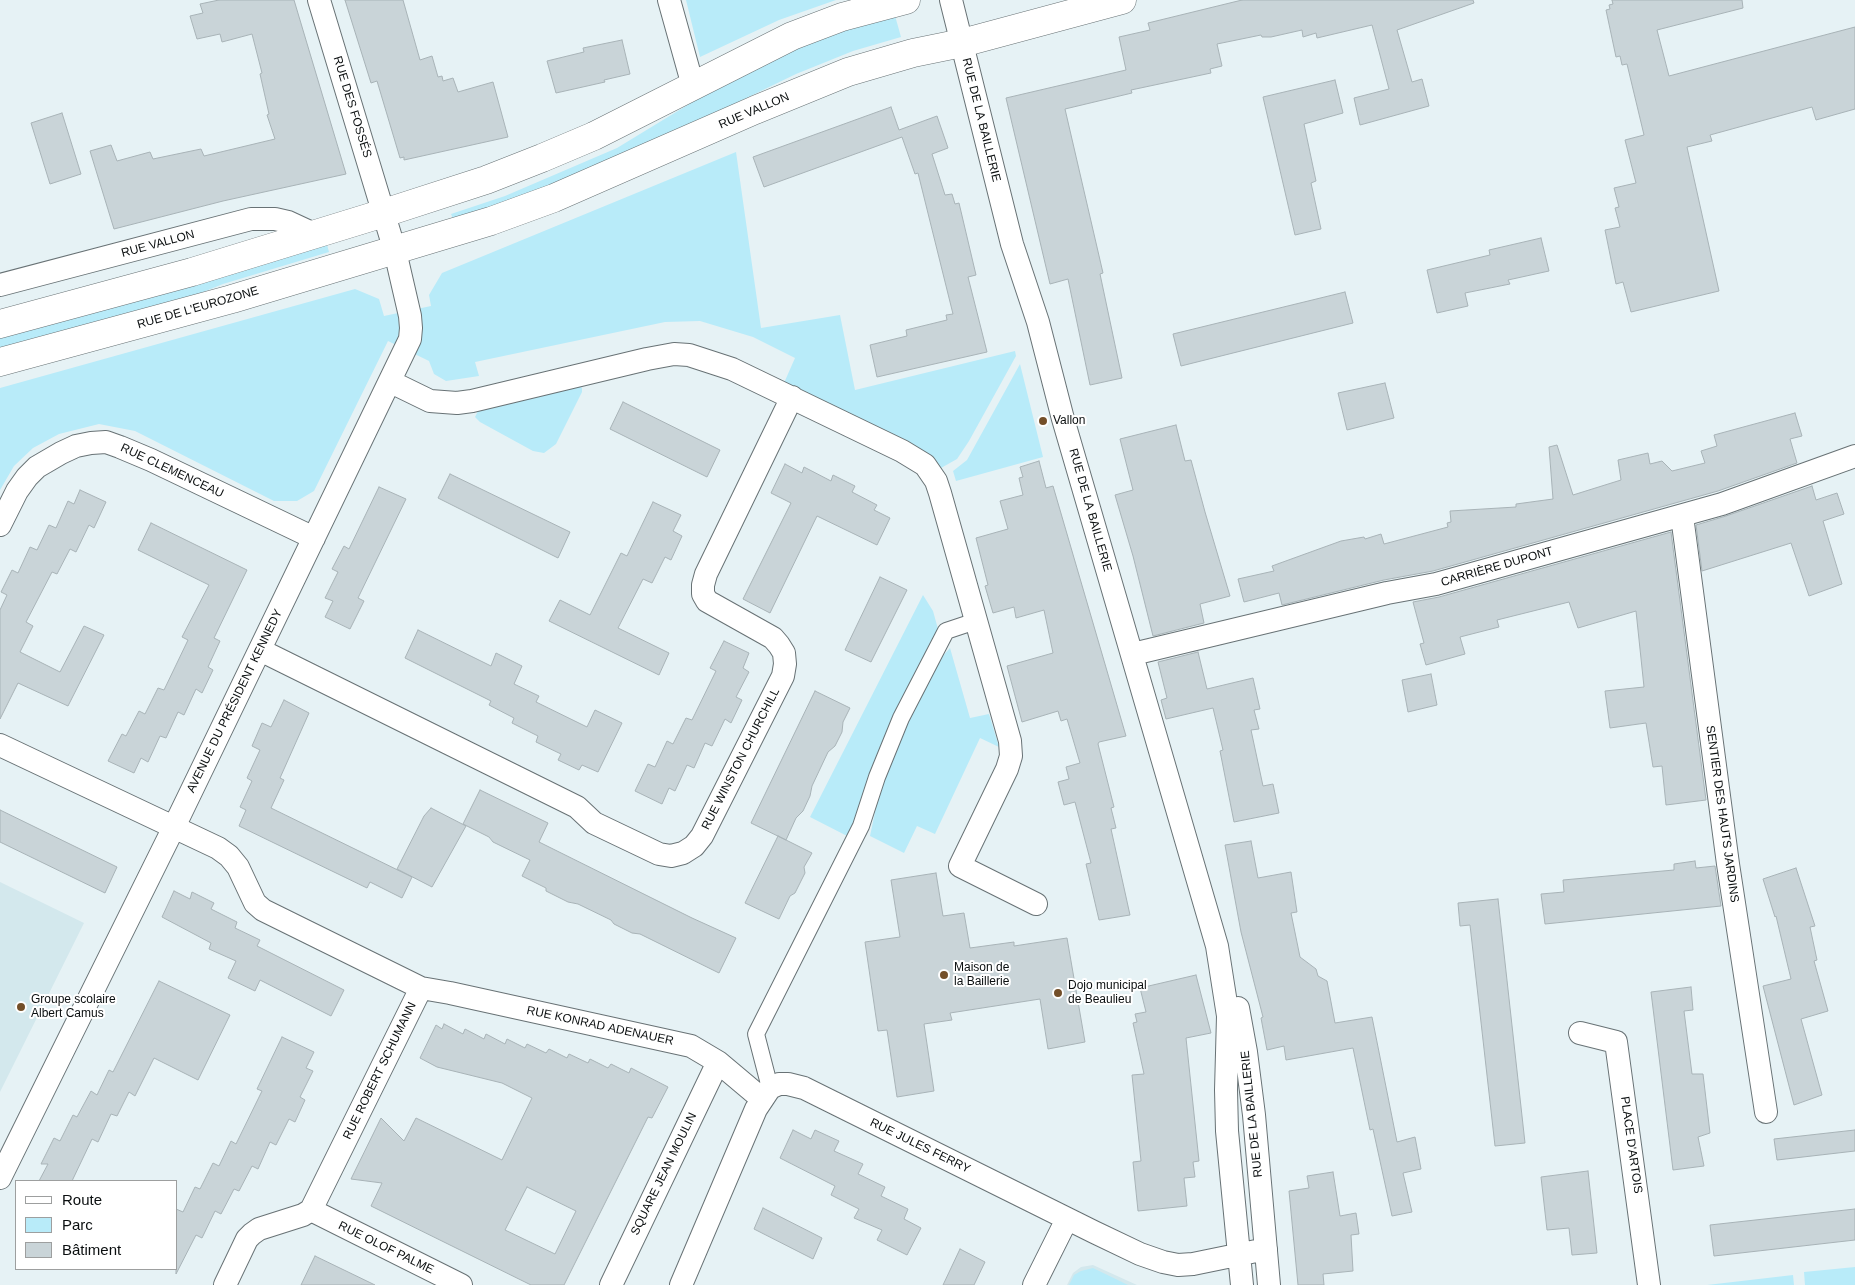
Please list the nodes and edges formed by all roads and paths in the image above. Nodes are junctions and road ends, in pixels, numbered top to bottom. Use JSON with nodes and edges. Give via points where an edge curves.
{"nodes":[{"id":1,"x":319,"y":0,"type":"edge"},
{"id":2,"x":669,"y":0,"type":"edge"},
{"id":3,"x":906,"y":0,"type":"edge"},
{"id":4,"x":951,"y":0,"type":"edge"},
{"id":5,"x":1122,"y":0,"type":"edge"},
{"id":6,"x":962,"y":43,"type":"junction"},
{"id":7,"x":693,"y":86,"type":"junction"},
{"id":8,"x":384,"y":213,"type":"junction"},
{"id":9,"x":316,"y":235,"type":"junction"},
{"id":10,"x":395,"y":251,"type":"junction"},
{"id":11,"x":0,"y":285,"type":"edge"},
{"id":12,"x":0,"y":324,"type":"edge"},
{"id":13,"x":0,"y":362,"type":"edge"},
{"id":14,"x":391,"y":382,"type":"junction"},
{"id":15,"x":792,"y":397,"type":"junction"},
{"id":16,"x":1855,"y":456,"type":"edge"},
{"id":17,"x":1682,"y":516,"type":"junction"},
{"id":18,"x":0,"y":525,"type":"edge"},
{"id":19,"x":314,"y":538,"type":"junction"},
{"id":20,"x":976,"y":620,"type":"junction"},
{"id":21,"x":260,"y":650,"type":"junction"},
{"id":22,"x":1133,"y":654,"type":"junction"},
{"id":23,"x":0,"y":745,"type":"edge"},
{"id":24,"x":174,"y":827,"type":"junction"},
{"id":25,"x":1036,"y":904,"type":"dead end"},
{"id":26,"x":1217,"y":946,"type":"junction"},
{"id":27,"x":421,"y":988,"type":"junction"},
{"id":28,"x":1580,"y":1033,"type":"dead end"},
{"id":29,"x":718,"y":1062,"type":"junction"},
{"id":30,"x":766,"y":1094,"type":"junction"},
{"id":31,"x":1766,"y":1112,"type":"dead end"},
{"id":32,"x":0,"y":1178,"type":"edge"},
{"id":33,"x":311,"y":1210,"type":"junction"},
{"id":34,"x":1067,"y":1219,"type":"junction"},
{"id":35,"x":1266,"y":1249,"type":"junction"},
{"id":36,"x":1239,"y":1254,"type":"junction"},
{"id":37,"x":225,"y":1285,"type":"edge"},
{"id":38,"x":461,"y":1285,"type":"edge"},
{"id":39,"x":611,"y":1285,"type":"edge"},
{"id":40,"x":681,"y":1285,"type":"edge"},
{"id":41,"x":1034,"y":1285,"type":"edge"},
{"id":42,"x":1242,"y":1285,"type":"edge"},
{"id":43,"x":1269,"y":1285,"type":"edge"},
{"id":44,"x":1649,"y":1285,"type":"edge"}],
"edges":[{"from":1,"to":8,"type":"street","name":"RUE DES FOSSÉS"},
{"from":2,"to":7,"type":"street"},
{"from":3,"to":7,"type":"main road","via":[[817,26]]},
{"from":4,"to":6,"type":"street","name":"RUE DE LA BAILLERIE"},
{"from":5,"to":6,"type":"main road","name":"RUE VALLON"},
{"from":6,"to":10,"type":"main road","name":"RUE VALLON","via":[[848,72],[554,198]]},
{"from":6,"to":22,"type":"street","name":"RUE DE LA BAILLERIE","via":[[1012,244],[1038,322]]},
{"from":7,"to":8,"type":"main road","via":[[566,148],[486,180]]},
{"from":8,"to":9,"type":"main road"},
{"from":8,"to":10,"type":"street","name":"AVENUE DU PRÉSIDENT KENNEDY"},
{"from":9,"to":11,"type":"street","name":"RUE VALLON","via":[[288,222],[251,220]]},
{"from":9,"to":12,"type":"main road"},
{"from":10,"to":13,"type":"main road","name":"RUE DE L'EUROZONE"},
{"from":10,"to":14,"type":"street","name":"AVENUE DU PRÉSIDENT KENNEDY","via":[[411,328],[406,349]]},
{"from":14,"to":15,"type":"street","via":[[430,401],[457,403],[674,354],[689,355],[732,369]]},
{"from":14,"to":19,"type":"street","name":"AVENUE DU PRÉSIDENT KENNEDY"},
{"from":15,"to":20,"type":"street","via":[[925,465],[936,481]]},
{"from":15,"to":21,"type":"street","name":"RUE WINSTON CHURCHILL","via":[[703,585],[707,601],[773,638],[784,653],[785,664],[782,676],[702,836],[683,853],[672,856],[659,854],[594,823],[577,808]]},
{"from":16,"to":17,"type":"street","name":"CARRIÈRE DUPONT"},
{"from":17,"to":22,"type":"street","name":"CARRIÈRE DUPONT","via":[[1436,584]]},
{"from":17,"to":31,"type":"street","name":"SENTIER DES HAUTS JARDINS","via":[[1728,864]]},
{"from":18,"to":19,"type":"street","name":"RUE CLEMENCEAU","via":[[17,491],[37,467],[76,446],[106,442]]},
{"from":19,"to":21,"type":"street","name":"AVENUE DU PRÉSIDENT KENNEDY"},
{"from":20,"to":25,"type":"street","via":[[1010,741],[1011,756],[960,866]]},
{"from":20,"to":30,"type":"street","via":[[946,631],[901,718],[861,826],[756,1034]]},
{"from":21,"to":24,"type":"street","name":"AVENUE DU PRÉSIDENT KENNEDY"},
{"from":22,"to":26,"type":"street","name":"RUE DE LA BAILLERIE"},
{"from":23,"to":24,"type":"street"},
{"from":24,"to":27,"type":"street","name":"RUE ROBERT SCHUMANN","via":[[230,856],[255,904],[263,910]]},
{"from":24,"to":32,"type":"street","name":"AVENUE DU PRÉSIDENT KENNEDY"},
{"from":26,"to":35,"type":"street","name":"RUE DE LA BAILLERIE","via":[[1237,1000],[1246,1052]]},
{"from":26,"to":36,"type":"street","name":"RUE DE LA BAILLERIE","via":[[1228,1016],[1227,1131]]},
{"from":27,"to":29,"type":"street","name":"RUE KONRAD ADENAUER","via":[[691,1046]]},
{"from":27,"to":33,"type":"street","name":"RUE ROBERT SCHUMANN"},
{"from":28,"to":44,"type":"street","name":"PLACE D'ARTOIS","via":[[1616,1042]]},
{"from":29,"to":30,"type":"street","name":"RUE KONRAD ADENAUER"},
{"from":29,"to":39,"type":"street","name":"SQUARE JEAN MOULIN"},
{"from":30,"to":34,"type":"street","name":"RUE JULES FERRY","via":[[779,1084],[804,1088]]},
{"from":30,"to":40,"type":"street","via":[[752,1119]]},
{"from":33,"to":37,"type":"street","via":[[252,1234]]},
{"from":33,"to":38,"type":"street","name":"RUE OLOF PALME"},
{"from":34,"to":36,"type":"street","name":"RUE JULES FERRY","via":[[1163,1262],[1193,1264]]},
{"from":34,"to":41,"type":"street"},
{"from":35,"to":36,"type":"street","name":"RUE JULES FERRY"},
{"from":35,"to":43,"type":"street","name":"RUE DE LA BAILLERIE"},
{"from":36,"to":42,"type":"street","name":"RUE DE LA BAILLERIE"}]}
